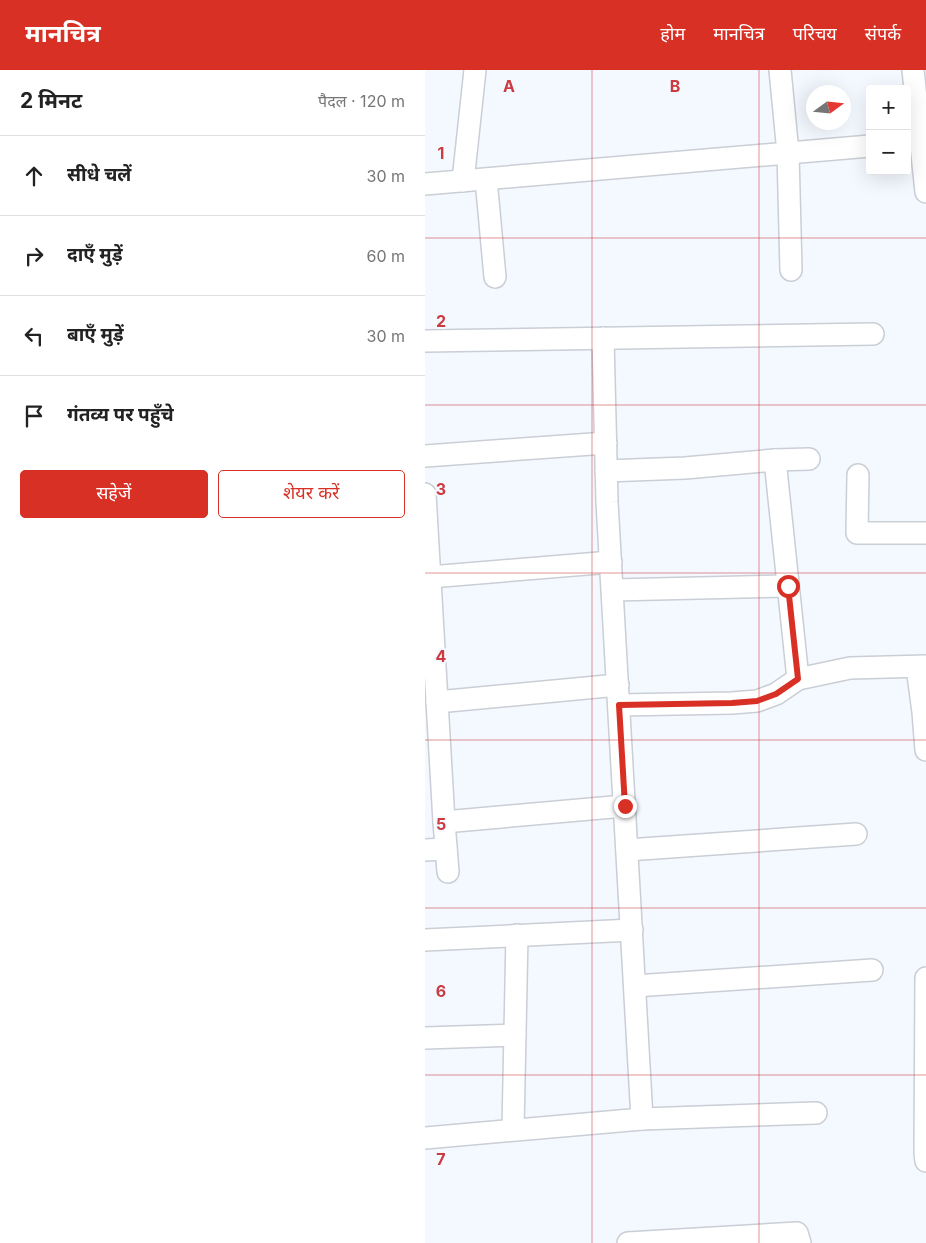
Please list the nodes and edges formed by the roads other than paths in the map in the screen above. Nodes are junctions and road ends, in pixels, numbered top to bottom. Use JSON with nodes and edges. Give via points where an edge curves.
{"nodes":[{"id":1,"x":475,"y":70,"type":"edge"},
{"id":2,"x":780,"y":70,"type":"edge"},
{"id":3,"x":913,"y":70,"type":"edge"},
{"id":4,"x":918,"y":141,"type":"edge"},
{"id":5,"x":866,"y":146,"type":"edge"},
{"id":6,"x":788,"y":153,"type":"junction"},
{"id":7,"x":486,"y":179,"type":"junction"},
{"id":8,"x":463,"y":181,"type":"junction"},
{"id":9,"x":425,"y":184,"type":"edge"},
{"id":10,"x":926,"y":192,"type":"edge"},
{"id":11,"x":791,"y":270,"type":"dead end"},
{"id":12,"x":495,"y":277,"type":"dead end"},
{"id":13,"x":873,"y":334,"type":"dead end"},
{"id":14,"x":603,"y":338,"type":"junction"},
{"id":15,"x":425,"y":341,"type":"edge"},
{"id":16,"x":606,"y":443,"type":"junction"},
{"id":17,"x":425,"y":456,"type":"edge"},
{"id":18,"x":809,"y":459,"type":"dead end"},
{"id":19,"x":775,"y":460,"type":"junction"},
{"id":20,"x":606,"y":471,"type":"junction"},
{"id":21,"x":858,"y":476,"type":"dead end"},
{"id":22,"x":425,"y":494,"type":"edge"},
{"id":23,"x":926,"y":532,"type":"edge"},
{"id":24,"x":611,"y":562,"type":"junction"},
{"id":25,"x":430,"y":577,"type":"junction"},
{"id":26,"x":788,"y":586,"type":"junction"},
{"id":27,"x":613,"y":590,"type":"junction"},
{"id":28,"x":428,"y":602,"type":"edge"},
{"id":29,"x":921,"y":667,"type":"edge"},
{"id":30,"x":798,"y":679,"type":"junction"},
{"id":31,"x":618,"y":695,"type":"junction"},
{"id":32,"x":433,"y":712,"type":"edge"},
{"id":33,"x":926,"y":750,"type":"edge"},
{"id":34,"x":625,"y":806,"type":"junction"},
{"id":35,"x":444,"y":822,"type":"junction"},
{"id":36,"x":856,"y":834,"type":"dead end"},
{"id":37,"x":446,"y":849,"type":"junction"},
{"id":38,"x":425,"y":850,"type":"edge"},
{"id":39,"x":627,"y":850,"type":"junction"},
{"id":40,"x":448,"y":872,"type":"dead end"},
{"id":41,"x":631,"y":930,"type":"junction"},
{"id":42,"x":517,"y":935,"type":"junction"},
{"id":43,"x":425,"y":940,"type":"edge"},
{"id":44,"x":872,"y":970,"type":"dead end"},
{"id":45,"x":926,"y":978,"type":"edge"},
{"id":46,"x":635,"y":986,"type":"junction"},
{"id":47,"x":515,"y":1035,"type":"junction"},
{"id":48,"x":425,"y":1038,"type":"edge"},
{"id":49,"x":926,"y":1064,"type":"edge"},
{"id":50,"x":815,"y":1113,"type":"dead end"},
{"id":51,"x":642,"y":1119,"type":"junction"},
{"id":52,"x":513,"y":1129,"type":"junction"},
{"id":53,"x":425,"y":1138,"type":"edge"},
{"id":54,"x":926,"y":1161,"type":"edge"},
{"id":55,"x":628,"y":1243,"type":"edge"},
{"id":56,"x":800,"y":1243,"type":"edge"}],
"edges":[{"from":1,"to":8,"type":"street"},
{"from":2,"to":6,"type":"street"},
{"from":3,"to":4,"type":"street"},
{"from":4,"to":10,"type":"street"},
{"from":5,"to":6,"type":"street"},
{"from":6,"to":7,"type":"street"},
{"from":6,"to":11,"type":"street"},
{"from":7,"to":8,"type":"street"},
{"from":7,"to":12,"type":"street"},
{"from":8,"to":9,"type":"street"},
{"from":13,"to":14,"type":"street"},
{"from":14,"to":15,"type":"street"},
{"from":14,"to":16,"type":"street"},
{"from":16,"to":17,"type":"street"},
{"from":16,"to":20,"type":"street"},
{"from":18,"to":19,"type":"street"},
{"from":19,"to":20,"type":"street"},
{"from":19,"to":26,"type":"street"},
{"from":20,"to":24,"type":"street"},
{"from":21,"to":23,"type":"street","via":[[857,532]]},
{"from":22,"to":25,"type":"street"},
{"from":24,"to":25,"type":"street"},
{"from":24,"to":27,"type":"street"},
{"from":25,"to":28,"type":"street"},
{"from":26,"to":27,"type":"street"},
{"from":26,"to":30,"type":"street"},
{"from":27,"to":31,"type":"street"},
{"from":28,"to":32,"type":"street"},
{"from":29,"to":30,"type":"street","via":[[850,668]]},
{"from":29,"to":33,"type":"street"},
{"from":30,"to":31,"type":"street","via":[[776,694],[757,701],[732,703]]},
{"from":31,"to":32,"type":"street"},
{"from":31,"to":34,"type":"street"},
{"from":32,"to":35,"type":"street"},
{"from":34,"to":35,"type":"street"},
{"from":34,"to":39,"type":"street"},
{"from":35,"to":37,"type":"street"},
{"from":36,"to":39,"type":"street"},
{"from":37,"to":38,"type":"street"},
{"from":37,"to":40,"type":"street"},
{"from":39,"to":41,"type":"street"},
{"from":41,"to":42,"type":"street"},
{"from":41,"to":46,"type":"street"},
{"from":42,"to":43,"type":"street"},
{"from":42,"to":47,"type":"street"},
{"from":44,"to":46,"type":"street"},
{"from":45,"to":49,"type":"street"},
{"from":46,"to":51,"type":"street"},
{"from":47,"to":48,"type":"street"},
{"from":47,"to":52,"type":"street"},
{"from":49,"to":54,"type":"street"},
{"from":50,"to":51,"type":"street"},
{"from":51,"to":52,"type":"street"},
{"from":52,"to":53,"type":"street"},
{"from":55,"to":56,"type":"street","via":[[797,1232]]}]}
